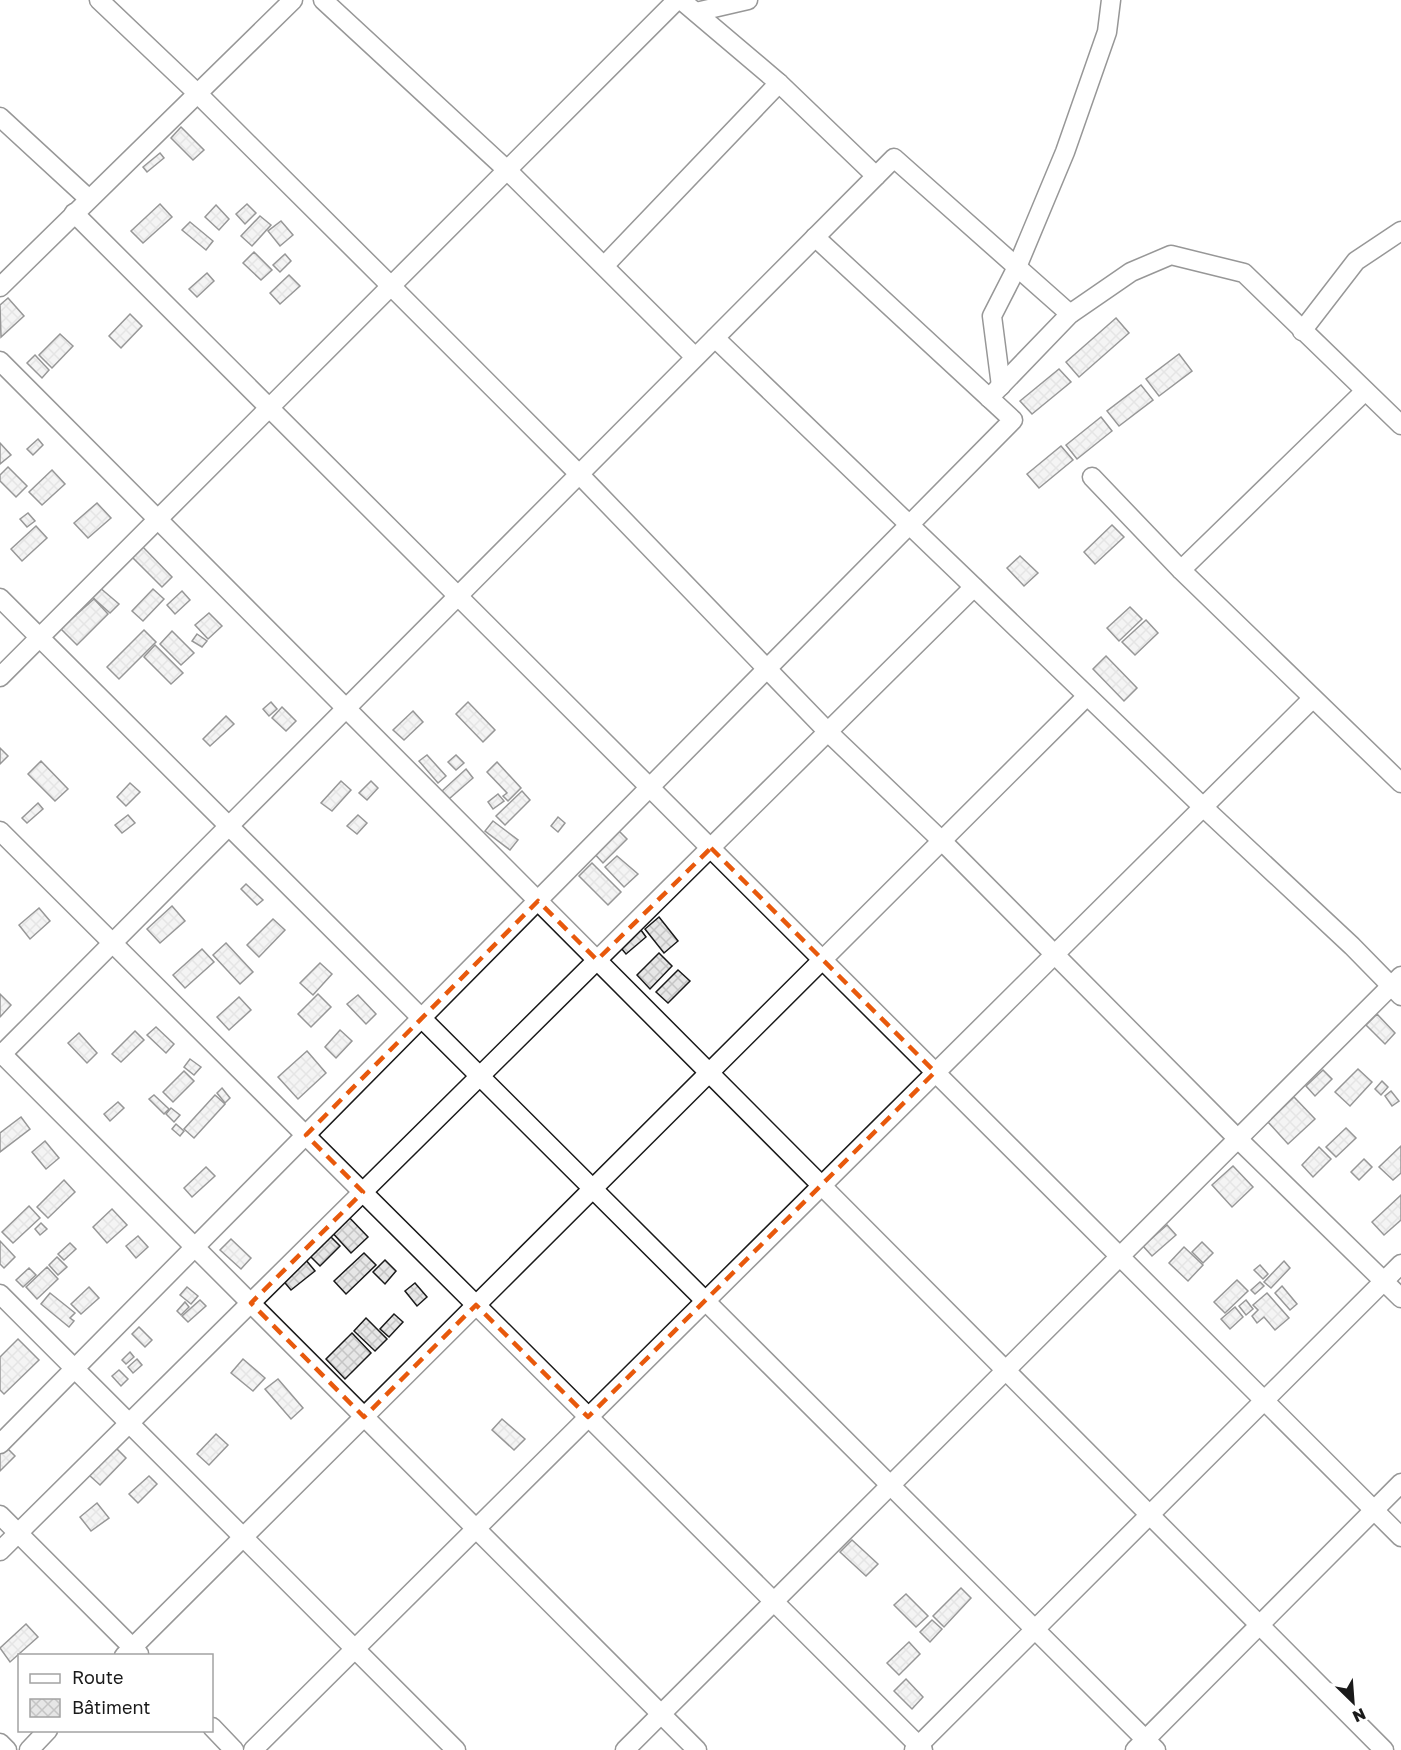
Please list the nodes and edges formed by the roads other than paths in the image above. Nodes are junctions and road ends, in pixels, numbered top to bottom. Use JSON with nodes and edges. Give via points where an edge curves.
{"nodes":[{"id":1,"x":99,"y":0,"type":"edge"},
{"id":2,"x":293,"y":0,"type":"edge"},
{"id":3,"x":323,"y":0,"type":"edge"},
{"id":4,"x":677,"y":0,"type":"edge"},
{"id":5,"x":681,"y":0,"type":"edge"},
{"id":6,"x":748,"y":0,"type":"edge"},
{"id":7,"x":1111,"y":0,"type":"edge"},
{"id":8,"x":696,"y":12,"type":"junction"},
{"id":9,"x":779,"y":83,"type":"junction"},
{"id":10,"x":196,"y":92,"type":"junction"},
{"id":11,"x":0,"y":117,"type":"edge"},
{"id":12,"x":507,"y":170,"type":"junction"},
{"id":13,"x":876,"y":176,"type":"junction"},
{"id":14,"x":89,"y":199,"type":"junction"},
{"id":15,"x":74,"y":213,"type":"junction"},
{"id":16,"x":1401,"y":231,"type":"edge"},
{"id":17,"x":815,"y":237,"type":"junction"},
{"id":18,"x":605,"y":266,"type":"junction"},
{"id":19,"x":1017,"y":267,"type":"junction"},
{"id":20,"x":391,"y":286,"type":"junction"},
{"id":21,"x":0,"y":287,"type":"edge"},
{"id":22,"x":1070,"y":314,"type":"junction"},
{"id":23,"x":1302,"y":331,"type":"junction"},
{"id":24,"x":715,"y":338,"type":"junction"},
{"id":25,"x":695,"y":357,"type":"junction"},
{"id":26,"x":0,"y":361,"type":"edge"},
{"id":27,"x":995,"y":392,"type":"junction"},
{"id":28,"x":1365,"y":392,"type":"junction"},
{"id":29,"x":269,"y":407,"type":"junction"},
{"id":30,"x":1401,"y":425,"type":"edge"},
{"id":31,"x":579,"y":474,"type":"junction"},
{"id":32,"x":1092,"y":477,"type":"dead end"},
{"id":33,"x":158,"y":519,"type":"junction"},
{"id":34,"x":910,"y":525,"type":"junction"},
{"id":35,"x":1181,"y":570,"type":"junction"},
{"id":36,"x":974,"y":587,"type":"junction"},
{"id":37,"x":458,"y":596,"type":"junction"},
{"id":38,"x":0,"y":598,"type":"edge"},
{"id":39,"x":39,"y":637,"type":"junction"},
{"id":40,"x":767,"y":668,"type":"junction"},
{"id":41,"x":0,"y":676,"type":"edge"},
{"id":42,"x":1088,"y":696,"type":"junction"},
{"id":43,"x":1312,"y":699,"type":"junction"},
{"id":44,"x":346,"y":708,"type":"junction"},
{"id":45,"x":828,"y":732,"type":"junction"},
{"id":46,"x":1401,"y":783,"type":"edge"},
{"id":47,"x":650,"y":787,"type":"junction"},
{"id":48,"x":1202,"y":806,"type":"junction"},
{"id":49,"x":229,"y":826,"type":"junction"},
{"id":50,"x":0,"y":831,"type":"edge"},
{"id":51,"x":942,"y":841,"type":"junction"},
{"id":52,"x":711,"y":848,"type":"junction"},
{"id":53,"x":537,"y":901,"type":"junction"},
{"id":54,"x":113,"y":943,"type":"junction"},
{"id":55,"x":1054,"y":953,"type":"junction"},
{"id":56,"x":597,"y":960,"type":"junction"},
{"id":57,"x":823,"y":960,"type":"junction"},
{"id":58,"x":1398,"y":986,"type":"edge"},
{"id":59,"x":422,"y":1018,"type":"junction"},
{"id":60,"x":1,"y":1054,"type":"edge"},
{"id":61,"x":935,"y":1072,"type":"junction"},
{"id":62,"x":709,"y":1073,"type":"junction"},
{"id":63,"x":480,"y":1076,"type":"junction"},
{"id":64,"x":306,"y":1135,"type":"junction"},
{"id":65,"x":1238,"y":1139,"type":"junction"},
{"id":66,"x":821,"y":1185,"type":"junction"},
{"id":67,"x":592,"y":1189,"type":"junction"},
{"id":68,"x":363,"y":1192,"type":"junction"},
{"id":69,"x":195,"y":1247,"type":"junction"},
{"id":70,"x":1120,"y":1256,"type":"junction"},
{"id":71,"x":1401,"y":1264,"type":"edge"},
{"id":72,"x":1384,"y":1281,"type":"junction"},
{"id":73,"x":0,"y":1294,"type":"edge"},
{"id":74,"x":1401,"y":1298,"type":"edge"},
{"id":75,"x":705,"y":1300,"type":"junction"},
{"id":76,"x":250,"y":1303,"type":"junction"},
{"id":77,"x":476,"y":1305,"type":"junction"},
{"id":78,"x":75,"y":1369,"type":"junction"},
{"id":79,"x":1005,"y":1371,"type":"junction"},
{"id":80,"x":1265,"y":1400,"type":"junction"},
{"id":81,"x":364,"y":1417,"type":"junction"},
{"id":82,"x":588,"y":1417,"type":"junction"},
{"id":83,"x":129,"y":1423,"type":"junction"},
{"id":84,"x":0,"y":1444,"type":"edge"},
{"id":85,"x":1401,"y":1484,"type":"edge"},
{"id":86,"x":890,"y":1485,"type":"junction"},
{"id":87,"x":1374,"y":1510,"type":"junction"},
{"id":88,"x":0,"y":1515,"type":"edge"},
{"id":89,"x":1150,"y":1515,"type":"junction"},
{"id":90,"x":476,"y":1529,"type":"junction"},
{"id":91,"x":18,"y":1533,"type":"junction"},
{"id":92,"x":243,"y":1537,"type":"junction"},
{"id":93,"x":1401,"y":1537,"type":"edge"},
{"id":94,"x":0,"y":1551,"type":"edge"},
{"id":95,"x":774,"y":1602,"type":"junction"},
{"id":96,"x":1259,"y":1625,"type":"junction"},
{"id":97,"x":1035,"y":1629,"type":"junction"},
{"id":98,"x":355,"y":1649,"type":"junction"},
{"id":99,"x":132,"y":1653,"type":"edge"},
{"id":100,"x":661,"y":1714,"type":"junction"},
{"id":101,"x":213,"y":1728,"type":"edge"},
{"id":102,"x":47,"y":1732,"type":"edge"},
{"id":103,"x":0,"y":1743,"type":"edge"},
{"id":104,"x":1145,"y":1747,"type":"edge"},
{"id":105,"x":918,"y":1749,"type":"edge"},
{"id":106,"x":7,"y":1750,"type":"edge"},
{"id":107,"x":29,"y":1750,"type":"edge"},
{"id":108,"x":234,"y":1750,"type":"edge"},
{"id":109,"x":253,"y":1750,"type":"edge"},
{"id":110,"x":456,"y":1750,"type":"edge"},
{"id":111,"x":625,"y":1750,"type":"edge"},
{"id":112,"x":697,"y":1750,"type":"edge"},
{"id":113,"x":1383,"y":1750,"type":"edge"}],
"edges":[{"from":1,"to":10,"type":"street"},
{"from":2,"to":10,"type":"street"},
{"from":3,"to":12,"type":"street"},
{"from":4,"to":12,"type":"street"},
{"from":5,"to":8,"type":"street"},
{"from":6,"to":8,"type":"street"},
{"from":7,"to":19,"type":"street","via":[[1103,43],[1065,152]]},
{"from":8,"to":9,"type":"street"},
{"from":9,"to":13,"type":"street"},
{"from":9,"to":18,"type":"street"},
{"from":10,"to":14,"type":"street"},
{"from":10,"to":20,"type":"street"},
{"from":11,"to":14,"type":"street"},
{"from":12,"to":18,"type":"street"},
{"from":12,"to":20,"type":"street"},
{"from":13,"to":17,"type":"street"},
{"from":13,"to":19,"type":"street","via":[[894,158]]},
{"from":14,"to":15,"type":"street"},
{"from":15,"to":21,"type":"street"},
{"from":15,"to":29,"type":"street"},
{"from":16,"to":23,"type":"street","via":[[1356,261]]},
{"from":17,"to":24,"type":"street"},
{"from":17,"to":27,"type":"street"},
{"from":18,"to":25,"type":"street"},
{"from":19,"to":22,"type":"street"},
{"from":19,"to":27,"type":"street","via":[[992,316]]},
{"from":20,"to":29,"type":"street"},
{"from":20,"to":31,"type":"street"},
{"from":22,"to":23,"type":"street","via":[[1131,272],[1171,255],[1244,273]]},
{"from":22,"to":27,"type":"street"},
{"from":23,"to":28,"type":"street"},
{"from":24,"to":25,"type":"street"},
{"from":24,"to":34,"type":"street"},
{"from":25,"to":31,"type":"street"},
{"from":26,"to":33,"type":"street"},
{"from":27,"to":34,"type":"street","via":[[1013,420]]},
{"from":28,"to":30,"type":"street"},
{"from":28,"to":35,"type":"street"},
{"from":29,"to":33,"type":"street"},
{"from":29,"to":37,"type":"street"},
{"from":31,"to":37,"type":"street"},
{"from":31,"to":40,"type":"street"},
{"from":32,"to":35,"type":"street"},
{"from":33,"to":39,"type":"street"},
{"from":33,"to":44,"type":"street"},
{"from":34,"to":36,"type":"street"},
{"from":34,"to":40,"type":"street"},
{"from":35,"to":43,"type":"street"},
{"from":36,"to":42,"type":"street"},
{"from":36,"to":45,"type":"street"},
{"from":37,"to":44,"type":"street"},
{"from":37,"to":47,"type":"street"},
{"from":38,"to":39,"type":"street"},
{"from":39,"to":41,"type":"street"},
{"from":39,"to":49,"type":"street"},
{"from":40,"to":45,"type":"street"},
{"from":40,"to":47,"type":"street"},
{"from":42,"to":48,"type":"street"},
{"from":42,"to":51,"type":"street"},
{"from":43,"to":46,"type":"street"},
{"from":43,"to":48,"type":"street"},
{"from":44,"to":49,"type":"street"},
{"from":44,"to":53,"type":"street"},
{"from":45,"to":51,"type":"street"},
{"from":45,"to":52,"type":"street"},
{"from":47,"to":52,"type":"street"},
{"from":47,"to":53,"type":"street"},
{"from":48,"to":55,"type":"street"},
{"from":48,"to":58,"type":"street"},
{"from":49,"to":54,"type":"street"},
{"from":49,"to":59,"type":"street"},
{"from":50,"to":54,"type":"street"},
{"from":51,"to":55,"type":"street"},
{"from":51,"to":57,"type":"street"},
{"from":52,"to":56,"type":"street"},
{"from":52,"to":57,"type":"street"},
{"from":53,"to":56,"type":"street"},
{"from":53,"to":59,"type":"street"},
{"from":54,"to":60,"type":"street"},
{"from":54,"to":64,"type":"street"},
{"from":55,"to":61,"type":"street"},
{"from":55,"to":65,"type":"street"},
{"from":56,"to":62,"type":"street"},
{"from":56,"to":63,"type":"street"},
{"from":57,"to":61,"type":"street"},
{"from":57,"to":62,"type":"street"},
{"from":58,"to":65,"type":"street"},
{"from":59,"to":63,"type":"street"},
{"from":59,"to":64,"type":"street"},
{"from":60,"to":69,"type":"street"},
{"from":61,"to":66,"type":"street"},
{"from":61,"to":70,"type":"street"},
{"from":62,"to":66,"type":"street"},
{"from":62,"to":67,"type":"street"},
{"from":63,"to":67,"type":"street"},
{"from":63,"to":68,"type":"street"},
{"from":64,"to":68,"type":"street"},
{"from":64,"to":69,"type":"street"},
{"from":65,"to":70,"type":"street"},
{"from":65,"to":72,"type":"street"},
{"from":66,"to":75,"type":"street"},
{"from":66,"to":79,"type":"street"},
{"from":67,"to":75,"type":"street"},
{"from":67,"to":77,"type":"street"},
{"from":68,"to":76,"type":"street"},
{"from":68,"to":77,"type":"street"},
{"from":69,"to":76,"type":"street"},
{"from":69,"to":78,"type":"street"},
{"from":70,"to":79,"type":"street"},
{"from":70,"to":80,"type":"street"},
{"from":71,"to":72,"type":"street"},
{"from":72,"to":74,"type":"street"},
{"from":72,"to":80,"type":"street"},
{"from":73,"to":78,"type":"street"},
{"from":75,"to":82,"type":"street"},
{"from":75,"to":86,"type":"street"},
{"from":76,"to":81,"type":"street"},
{"from":76,"to":83,"type":"street"},
{"from":77,"to":81,"type":"street"},
{"from":77,"to":82,"type":"street"},
{"from":78,"to":83,"type":"street"},
{"from":78,"to":84,"type":"street"},
{"from":79,"to":86,"type":"street"},
{"from":79,"to":89,"type":"street"},
{"from":80,"to":87,"type":"street"},
{"from":80,"to":89,"type":"street"},
{"from":81,"to":90,"type":"street"},
{"from":81,"to":92,"type":"street"},
{"from":82,"to":90,"type":"street"},
{"from":82,"to":95,"type":"street"},
{"from":83,"to":91,"type":"street"},
{"from":83,"to":92,"type":"street"},
{"from":85,"to":87,"type":"street"},
{"from":86,"to":95,"type":"street"},
{"from":86,"to":97,"type":"street"},
{"from":87,"to":93,"type":"street"},
{"from":87,"to":96,"type":"street"},
{"from":88,"to":91,"type":"street"},
{"from":89,"to":96,"type":"street"},
{"from":89,"to":97,"type":"street"},
{"from":90,"to":98,"type":"street"},
{"from":90,"to":100,"type":"street"},
{"from":91,"to":94,"type":"street"},
{"from":91,"to":99,"type":"street"},
{"from":92,"to":98,"type":"street"},
{"from":92,"to":99,"type":"street"},
{"from":95,"to":100,"type":"street"},
{"from":95,"to":105,"type":"street"},
{"from":96,"to":104,"type":"street"},
{"from":96,"to":113,"type":"street"},
{"from":97,"to":104,"type":"street"},
{"from":97,"to":105,"type":"street"},
{"from":98,"to":109,"type":"street"},
{"from":98,"to":110,"type":"street"},
{"from":100,"to":111,"type":"street"},
{"from":100,"to":112,"type":"street"},
{"from":101,"to":108,"type":"street"},
{"from":102,"to":107,"type":"street"},
{"from":103,"to":106,"type":"street"}]}
